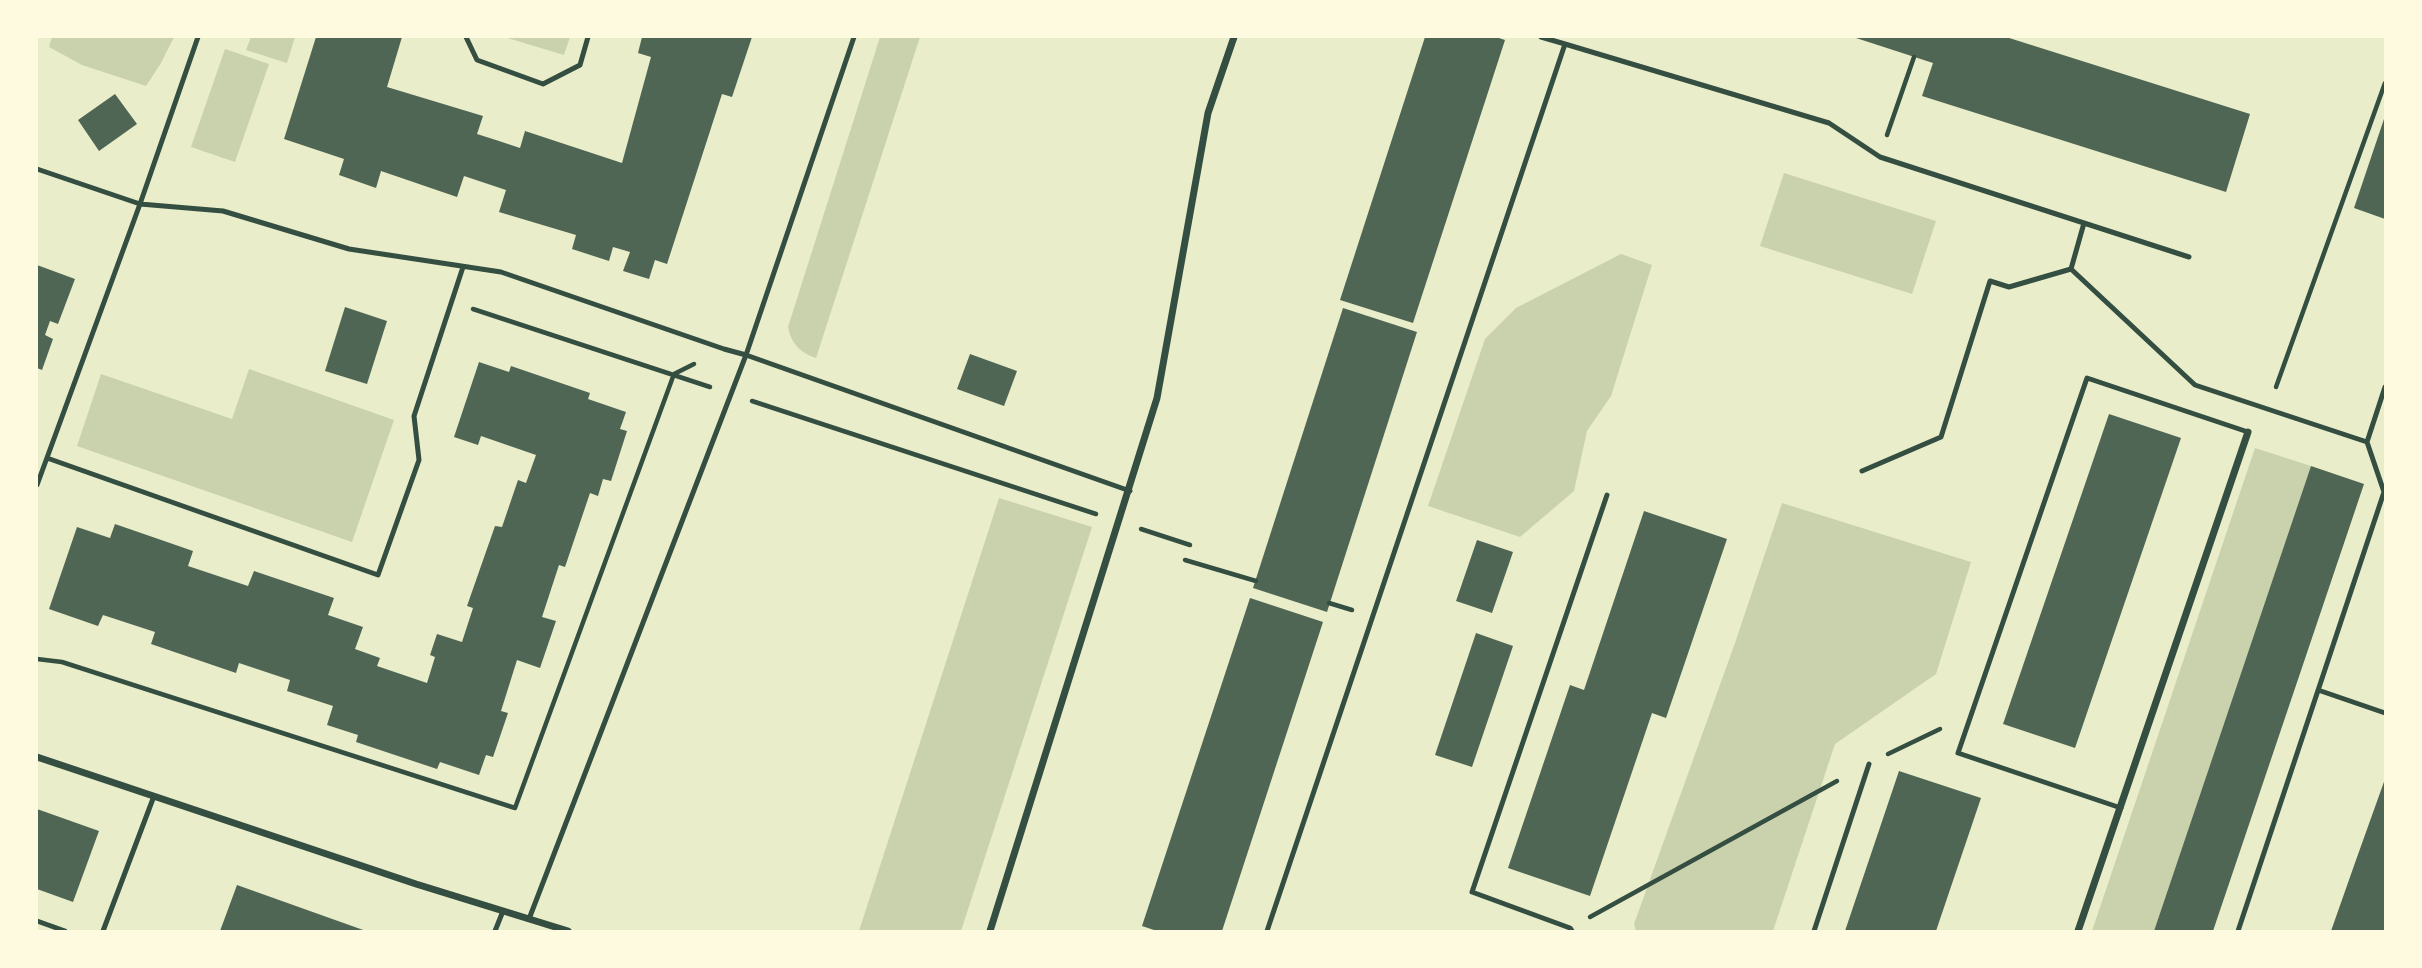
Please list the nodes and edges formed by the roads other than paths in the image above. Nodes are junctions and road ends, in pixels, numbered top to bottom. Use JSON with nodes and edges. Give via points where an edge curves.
{"nodes":[{"id":1,"x":198,"y":37,"type":"edge"},
{"id":2,"x":466,"y":37,"type":"edge"},
{"id":3,"x":588,"y":37,"type":"edge"},
{"id":4,"x":854,"y":37,"type":"edge"},
{"id":5,"x":1234,"y":37,"type":"edge"},
{"id":6,"x":1542,"y":37,"type":"edge"},
{"id":7,"x":1565,"y":44,"type":"junction"},
{"id":8,"x":37,"y":169,"type":"edge"},
{"id":9,"x":140,"y":204,"type":"junction"},
{"id":10,"x":2084,"y":223,"type":"junction"},
{"id":11,"x":2189,"y":257,"type":"dead end"},
{"id":12,"x":463,"y":267,"type":"junction"},
{"id":13,"x":2071,"y":269,"type":"junction"},
{"id":14,"x":746,"y":355,"type":"junction"},
{"id":15,"x":2385,"y":387,"type":"edge"},
{"id":16,"x":2248,"y":432,"type":"joint"},
{"id":17,"x":2367,"y":442,"type":"junction"},
{"id":18,"x":47,"y":458,"type":"junction"},
{"id":19,"x":1863,"y":471,"type":"dead end"},
{"id":20,"x":37,"y":485,"type":"edge"},
{"id":21,"x":1130,"y":491,"type":"junction"},
{"id":22,"x":1607,"y":495,"type":"dead end"},
{"id":23,"x":2318,"y":690,"type":"junction"},
{"id":24,"x":2385,"y":713,"type":"edge"},
{"id":25,"x":37,"y":757,"type":"edge"},
{"id":26,"x":1869,"y":764,"type":"road end"},
{"id":27,"x":154,"y":796,"type":"junction"},
{"id":28,"x":2121,"y":808,"type":"junction"},
{"id":29,"x":503,"y":911,"type":"junction"},
{"id":30,"x":529,"y":919,"type":"junction"},
{"id":31,"x":37,"y":921,"type":"edge"},
{"id":32,"x":1571,"y":930,"type":"edge"},
{"id":33,"x":65,"y":931,"type":"edge"},
{"id":34,"x":103,"y":931,"type":"edge"},
{"id":35,"x":495,"y":931,"type":"edge"},
{"id":36,"x":568,"y":931,"type":"edge"},
{"id":37,"x":990,"y":931,"type":"edge"},
{"id":38,"x":1267,"y":931,"type":"edge"},
{"id":39,"x":1814,"y":931,"type":"edge"},
{"id":40,"x":2078,"y":931,"type":"edge"},
{"id":41,"x":2238,"y":931,"type":"edge"}],
"edges":[{"from":1,"to":9,"type":"lane"},
{"from":2,"to":3,"type":"lane","via":[[477,60],[543,84],[580,65]]},
{"from":4,"to":14,"type":"lane"},
{"from":5,"to":21,"type":"street","via":[[1208,113],[1157,398]]},
{"from":6,"to":7,"type":"lane"},
{"from":7,"to":10,"type":"lane","via":[[1829,123],[1880,157]]},
{"from":7,"to":38,"type":"lane"},
{"from":8,"to":9,"type":"lane"},
{"from":9,"to":12,"type":"lane","via":[[223,211],[349,249]]},
{"from":9,"to":18,"type":"lane"},
{"from":10,"to":11,"type":"lane"},
{"from":10,"to":13,"type":"lane"},
{"from":12,"to":14,"type":"lane","via":[[501,272]]},
{"from":12,"to":18,"type":"lane","via":[[414,416],[419,460],[378,575]]},
{"from":13,"to":17,"type":"lane","via":[[2195,385]]},
{"from":13,"to":19,"type":"lane","via":[[2009,287],[1990,281],[1941,437]]},
{"from":14,"to":21,"type":"lane"},
{"from":14,"to":30,"type":"lane"},
{"from":15,"to":17,"type":"lane"},
{"from":16,"to":28,"type":"street"},
{"from":16,"to":28,"type":"lane","via":[[2087,378],[1958,753]]},
{"from":17,"to":23,"type":"lane","via":[[2384,492]]},
{"from":18,"to":20,"type":"lane"},
{"from":21,"to":37,"type":"street"},
{"from":22,"to":32,"type":"lane","via":[[1472,892]]},
{"from":23,"to":24,"type":"lane"},
{"from":23,"to":41,"type":"lane"},
{"from":25,"to":27,"type":"street"},
{"from":26,"to":39,"type":"lane"},
{"from":27,"to":29,"type":"street"},
{"from":27,"to":34,"type":"lane"},
{"from":28,"to":40,"type":"street"},
{"from":29,"to":30,"type":"street"},
{"from":29,"to":35,"type":"lane"},
{"from":30,"to":36,"type":"street"},
{"from":31,"to":33,"type":"lane"}]}
